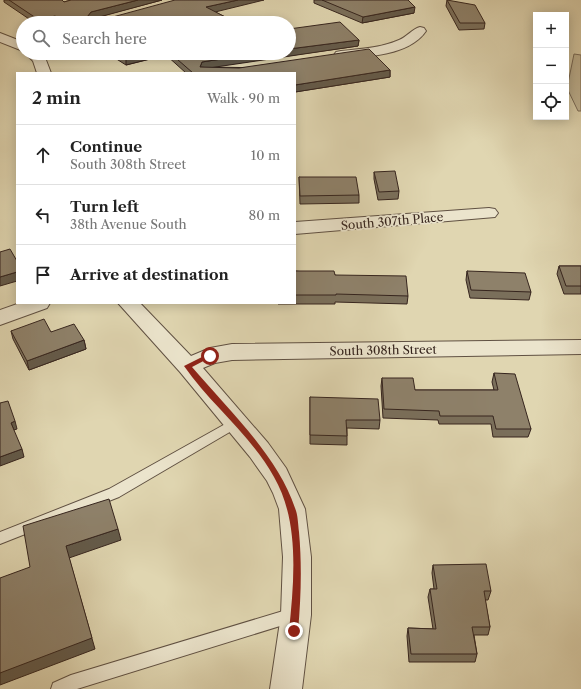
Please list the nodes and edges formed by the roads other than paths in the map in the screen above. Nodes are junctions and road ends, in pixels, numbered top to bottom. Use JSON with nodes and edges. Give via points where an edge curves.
{"nodes":[{"id":1,"x":420,"y":31,"type":"dead end"},
{"id":2,"x":0,"y":37,"type":"edge"},
{"id":3,"x":16,"y":42,"type":"edge"},
{"id":4,"x":331,"y":57,"type":"edge"},
{"id":5,"x":38,"y":60,"type":"edge"},
{"id":6,"x":44,"y":72,"type":"edge"},
{"id":7,"x":489,"y":213,"type":"dead end"},
{"id":8,"x":296,"y":228,"type":"edge"},
{"id":9,"x":37,"y":304,"type":"edge"},
{"id":10,"x":129,"y":304,"type":"edge"},
{"id":11,"x":0,"y":318,"type":"edge"},
{"id":12,"x":581,"y":347,"type":"edge"},
{"id":13,"x":188,"y":366,"type":"junction"},
{"id":14,"x":236,"y":422,"type":"junction"},
{"id":15,"x":0,"y":538,"type":"edge"},
{"id":16,"x":296,"y":615,"type":"junction"},
{"id":17,"x":59,"y":689,"type":"edge"},
{"id":18,"x":286,"y":689,"type":"edge"}],
"edges":[{"from":1,"to":4,"type":"street","via":[[412,39],[398,45]]},
{"from":2,"to":3,"type":"street"},
{"from":5,"to":6,"type":"street"},
{"from":7,"to":8,"type":"street","name":"South 307th Place"},
{"from":9,"to":11,"type":"street"},
{"from":10,"to":13,"type":"street"},
{"from":12,"to":13,"type":"street","name":"South 308th Street","via":[[236,352],[210,356]]},
{"from":13,"to":14,"type":"street"},
{"from":14,"to":15,"type":"lane","via":[[114,493]]},
{"from":14,"to":16,"type":"street","via":[[277,475],[292,509],[297,557]]},
{"from":16,"to":17,"type":"lane","via":[[71,683]]},
{"from":16,"to":18,"type":"street"}]}
